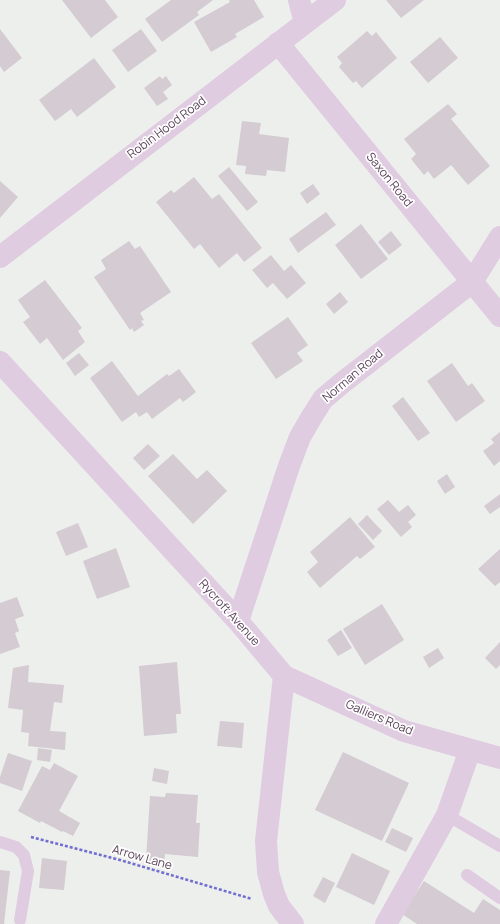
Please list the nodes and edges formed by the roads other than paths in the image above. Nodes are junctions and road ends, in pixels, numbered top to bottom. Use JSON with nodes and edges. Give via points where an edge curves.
{"nodes":[{"id":1,"x":299,"y":0,"type":"edge"},
{"id":2,"x":335,"y":0,"type":"edge"},
{"id":3,"x":305,"y":23,"type":"junction"},
{"id":4,"x":278,"y":43,"type":"junction"},
{"id":5,"x":500,"y":237,"type":"edge"},
{"id":6,"x":0,"y":257,"type":"edge"},
{"id":7,"x":472,"y":282,"type":"junction"},
{"id":8,"x":500,"y":316,"type":"edge"},
{"id":9,"x":0,"y":362,"type":"edge"},
{"id":10,"x":238,"y":620,"type":"junction"},
{"id":11,"x":284,"y":676,"type":"junction"},
{"id":12,"x":470,"y":750,"type":"junction"},
{"id":13,"x":500,"y":758,"type":"edge"},
{"id":14,"x":447,"y":815,"type":"junction"},
{"id":15,"x":0,"y":842,"type":"edge"},
{"id":16,"x":500,"y":846,"type":"edge"},
{"id":17,"x":467,"y":875,"type":"dead end"},
{"id":18,"x":500,"y":898,"type":"edge"},
{"id":19,"x":282,"y":917,"type":"edge"},
{"id":20,"x":20,"y":920,"type":"dead end"},
{"id":21,"x":386,"y":924,"type":"edge"}],
"edges":[{"from":1,"to":3,"type":"street"},
{"from":2,"to":3,"type":"street","name":"Robin Hood Road"},
{"from":3,"to":4,"type":"street","name":"Robin Hood Road"},
{"from":4,"to":6,"type":"street","name":"Robin Hood Road"},
{"from":4,"to":7,"type":"street","name":"Saxon Road"},
{"from":5,"to":7,"type":"street","name":"Norman Road"},
{"from":7,"to":8,"type":"street","name":"Saxon Road"},
{"from":7,"to":10,"type":"street","name":"Norman Road","via":[[323,399],[300,436]]},
{"from":9,"to":10,"type":"street","name":"Rycroft Avenue"},
{"from":10,"to":11,"type":"street","name":"Rycroft Avenue"},
{"from":11,"to":12,"type":"street","name":"Galliers Road","via":[[404,731]]},
{"from":11,"to":19,"type":"street","via":[[266,841],[268,872]]},
{"from":12,"to":13,"type":"street","name":"Galliers Road"},
{"from":12,"to":14,"type":"street"},
{"from":14,"to":16,"type":"lane"},
{"from":14,"to":21,"type":"street"},
{"from":15,"to":20,"type":"lane","via":[[16,847],[24,855],[28,870]]},
{"from":17,"to":18,"type":"lane"}]}
